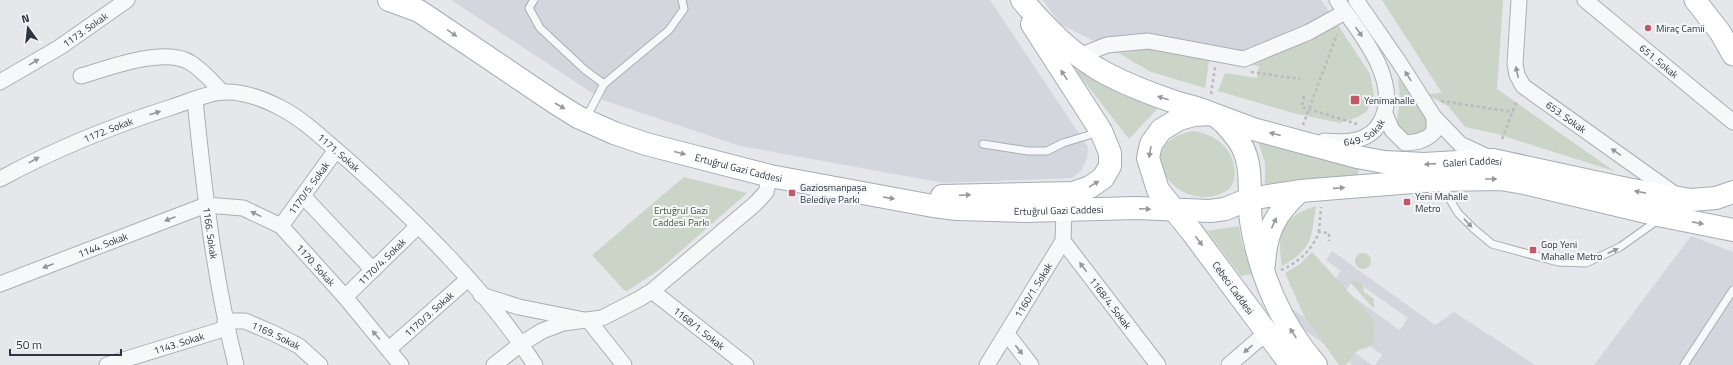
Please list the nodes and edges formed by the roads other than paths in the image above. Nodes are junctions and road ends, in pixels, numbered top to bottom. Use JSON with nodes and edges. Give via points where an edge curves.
{"nodes":[{"id":1,"x":127,"y":0,"type":"edge"},
{"id":2,"x":389,"y":0,"type":"edge"},
{"id":3,"x":534,"y":0,"type":"edge"},
{"id":4,"x":682,"y":0,"type":"edge"},
{"id":5,"x":1018,"y":0,"type":"edge"},
{"id":6,"x":1022,"y":0,"type":"edge"},
{"id":7,"x":1356,"y":0,"type":"edge"},
{"id":8,"x":1520,"y":0,"type":"edge"},
{"id":9,"x":1585,"y":0,"type":"edge"},
{"id":10,"x":1695,"y":0,"type":"edge"},
{"id":11,"x":412,"y":6,"type":"edge"},
{"id":12,"x":1341,"y":6,"type":"edge"},
{"id":13,"x":1731,"y":46,"type":"edge"},
{"id":14,"x":1079,"y":56,"type":"junction"},
{"id":15,"x":81,"y":76,"type":"dead end"},
{"id":16,"x":0,"y":82,"type":"edge"},
{"id":17,"x":604,"y":84,"type":"junction"},
{"id":18,"x":222,"y":92,"type":"junction"},
{"id":19,"x":195,"y":100,"type":"junction"},
{"id":20,"x":1213,"y":114,"type":"junction"},
{"id":21,"x":1385,"y":114,"type":"junction"},
{"id":22,"x":1434,"y":117,"type":"junction"},
{"id":23,"x":585,"y":120,"type":"junction"},
{"id":24,"x":1733,"y":122,"type":"edge"},
{"id":25,"x":1101,"y":131,"type":"junction"},
{"id":26,"x":983,"y":144,"type":"dead end"},
{"id":27,"x":1307,"y":144,"type":"junction"},
{"id":28,"x":336,"y":150,"type":"junction"},
{"id":29,"x":1493,"y":160,"type":"junction"},
{"id":30,"x":770,"y":176,"type":"junction"},
{"id":31,"x":0,"y":179,"type":"edge"},
{"id":32,"x":1438,"y":180,"type":"junction"},
{"id":33,"x":1300,"y":191,"type":"junction"},
{"id":34,"x":1733,"y":192,"type":"edge"},
{"id":35,"x":302,"y":196,"type":"junction"},
{"id":36,"x":1249,"y":199,"type":"junction"},
{"id":37,"x":1682,"y":199,"type":"junction"},
{"id":38,"x":913,"y":202,"type":"junction"},
{"id":39,"x":206,"y":205,"type":"junction"},
{"id":40,"x":1064,"y":211,"type":"junction"},
{"id":41,"x":1174,"y":211,"type":"junction"},
{"id":42,"x":1663,"y":216,"type":"junction"},
{"id":43,"x":281,"y":226,"type":"junction"},
{"id":44,"x":418,"y":226,"type":"junction"},
{"id":45,"x":1733,"y":230,"type":"edge"},
{"id":46,"x":1063,"y":241,"type":"junction"},
{"id":47,"x":373,"y":270,"type":"junction"},
{"id":48,"x":1264,"y":275,"type":"junction"},
{"id":49,"x":468,"y":279,"type":"junction"},
{"id":50,"x":0,"y":284,"type":"edge"},
{"id":51,"x":1733,"y":290,"type":"edge"},
{"id":52,"x":652,"y":291,"type":"junction"},
{"id":53,"x":481,"y":295,"type":"junction"},
{"id":54,"x":345,"y":297,"type":"junction"},
{"id":55,"x":589,"y":321,"type":"junction"},
{"id":56,"x":226,"y":324,"type":"junction"},
{"id":57,"x":1266,"y":333,"type":"junction"},
{"id":58,"x":1007,"y":334,"type":"junction"},
{"id":59,"x":521,"y":344,"type":"junction"},
{"id":60,"x":389,"y":349,"type":"junction"},
{"id":61,"x":107,"y":365,"type":"edge"},
{"id":62,"x":236,"y":365,"type":"edge"},
{"id":63,"x":320,"y":365,"type":"edge"},
{"id":64,"x":401,"y":365,"type":"edge"},
{"id":65,"x":494,"y":365,"type":"edge"},
{"id":66,"x":535,"y":365,"type":"edge"},
{"id":67,"x":624,"y":365,"type":"edge"},
{"id":68,"x":746,"y":365,"type":"edge"},
{"id":69,"x":987,"y":365,"type":"edge"},
{"id":70,"x":1031,"y":365,"type":"edge"},
{"id":71,"x":1158,"y":365,"type":"edge"},
{"id":72,"x":1229,"y":365,"type":"edge"},
{"id":73,"x":1291,"y":365,"type":"edge"},
{"id":74,"x":1316,"y":365,"type":"edge"},
{"id":75,"x":1684,"y":365,"type":"edge"}],
"edges":[{"from":16,"to":1,"type":"street","name":"1173. Sokak","one_way":true,"via":[[60,47]]},
{"from":2,"to":11,"type":"main road","name":"Ertuğrul Gazi Caddesi"},
{"from":3,"to":17,"type":"lane","via":[[529,8],[540,28],[584,70]]},
{"from":4,"to":17,"type":"lane","via":[[684,9],[670,30]]},
{"from":25,"to":5,"type":"main road","one_way":true,"via":[[1042,42]]},
{"from":6,"to":14,"type":"main road","name":"Galeri Caddesi","via":[[1061,42]]},
{"from":22,"to":7,"type":"street","one_way":true},
{"from":37,"to":8,"type":"street","name":"653. Sokak","one_way":true,"via":[[1523,86],[1517,76],[1516,64]]},
{"from":9,"to":24,"type":"street","name":"651. Sokak"},
{"from":10,"to":13,"type":"main road"},
{"from":11,"to":23,"type":"main road","name":"Ertuğrul Gazi Caddesi","one_way":true,"via":[[524,83]]},
{"from":12,"to":14,"type":"street","via":[[1308,32],[1244,59],[1148,41],[1107,45]]},
{"from":12,"to":21,"type":"street","name":"649. Sokak","one_way":true,"via":[[1363,38],[1382,73],[1386,95]]},
{"from":20,"to":14,"type":"main road","name":"Galeri Caddesi","one_way":true,"via":[[1133,86]]},
{"from":15,"to":18,"type":"street","via":[[138,60],[173,57],[190,62]]},
{"from":17,"to":23,"type":"lane"},
{"from":18,"to":19,"type":"street","name":"1172. Sokak"},
{"from":18,"to":28,"type":"street","name":"1171. Sokak","via":[[246,94],[281,108]]},
{"from":31,"to":19,"type":"street","name":"1172. Sokak","one_way":true,"via":[[42,156],[131,120]]},
{"from":19,"to":39,"type":"street","name":"1166. Sokak"},
{"from":27,"to":20,"type":"main road","name":"Galeri Caddesi","one_way":true},
{"from":20,"to":36,"type":"main road","via":[[1235,134],[1245,151],[1250,176]]},
{"from":20,"to":41,"type":"main road","one_way":true,"via":[[1179,119],[1161,130],[1151,144],[1148,158],[1151,172],[1158,190]]},
{"from":21,"to":22,"type":"street","via":[[1392,130],[1405,143],[1428,139],[1434,132]]},
{"from":21,"to":27,"type":"street","name":"649. Sokak","via":[[1378,128],[1354,141],[1320,141]]},
{"from":22,"to":29,"type":"street","via":[[1460,144]]},
{"from":23,"to":30,"type":"main road","name":"Ertuğrul Gazi Caddesi","one_way":true,"via":[[646,144]]},
{"from":25,"to":26,"type":"lane","via":[[1063,142],[1047,151],[1028,151]]},
{"from":38,"to":25,"type":"main road","one_way":true,"via":[[939,196],[1073,193],[1090,187],[1103,178],[1110,166],[1110,153]]},
{"from":29,"to":27,"type":"main road","name":"Galeri Caddesi","one_way":true,"via":[[1424,164],[1384,162]]},
{"from":28,"to":35,"type":"street","name":"1170/5. Sokak"},
{"from":28,"to":44,"type":"street","name":"1171. Sokak"},
{"from":37,"to":29,"type":"main road","name":"Galeri Caddesi","one_way":true},
{"from":30,"to":38,"type":"main road","name":"Ertuğrul Gazi Caddesi","one_way":true},
{"from":30,"to":52,"type":"street","via":[[766,192],[755,204]]},
{"from":33,"to":32,"type":"main road","name":"Galeri Caddesi","one_way":true},
{"from":32,"to":42,"type":"main road","name":"Galeri Caddesi","one_way":true,"via":[[1500,179]]},
{"from":32,"to":42,"type":"lane","one_way":true,"via":[[1458,213],[1492,244],[1558,262],[1586,263],[1620,247]]},
{"from":33,"to":36,"type":"main road","name":"Galeri Caddesi"},
{"from":48,"to":33,"type":"main road","one_way":true,"via":[[1265,254],[1273,224],[1283,207]]},
{"from":34,"to":37,"type":"main road","name":"Galeri Caddesi","via":[[1716,198]]},
{"from":35,"to":43,"type":"street","name":"1170/5. Sokak"},
{"from":35,"to":47,"type":"street"},
{"from":36,"to":41,"type":"main road","via":[[1210,212]]},
{"from":36,"to":48,"type":"main road","via":[[1254,235]]},
{"from":38,"to":40,"type":"main road","name":"Ertuğrul Gazi Caddesi","via":[[957,209]]},
{"from":43,"to":39,"type":"street","name":"1170. Sokak","one_way":true,"via":[[243,208]]},
{"from":39,"to":50,"type":"street","name":"1144. Sokak","one_way":true},
{"from":39,"to":56,"type":"street","name":"1166. Sokak"},
{"from":40,"to":41,"type":"main road","name":"Ertuğrul Gazi Caddesi","one_way":true,"via":[[1136,208]]},
{"from":40,"to":46,"type":"street","name":"1160/1. Sokak"},
{"from":41,"to":57,"type":"main road","name":"Cebeci Caddesi","one_way":true},
{"from":42,"to":45,"type":"main road","name":"Galeri Caddesi","one_way":true},
{"from":43,"to":54,"type":"street","name":"1170. Sokak"},
{"from":44,"to":47,"type":"street","name":"1170/4. Sokak"},
{"from":44,"to":49,"type":"street","name":"1171. Sokak"},
{"from":46,"to":58,"type":"street","name":"1160/1. Sokak"},
{"from":71,"to":46,"type":"street","name":"1168/4. Sokak","one_way":true},
{"from":47,"to":54,"type":"street","name":"1170/4. Sokak"},
{"from":74,"to":48,"type":"main road","one_way":true,"via":[[1288,326]]},
{"from":49,"to":53,"type":"street","name":"1171. Sokak"},
{"from":49,"to":60,"type":"street","name":"1170/3. Sokak"},
{"from":51,"to":75,"type":"lane"},
{"from":52,"to":55,"type":"street","via":[[602,318]]},
{"from":52,"to":68,"type":"street","name":"1168/1. Sokak"},
{"from":53,"to":55,"type":"street","via":[[519,307]]},
{"from":53,"to":59,"type":"street","name":"1171. Sokak"},
{"from":60,"to":54,"type":"street","name":"1170. Sokak","one_way":true},
{"from":55,"to":59,"type":"street","via":[[563,322]]},
{"from":55,"to":67,"type":"street"},
{"from":56,"to":61,"type":"street","name":"1143. Sokak"},
{"from":56,"to":62,"type":"street","name":"1166. Sokak"},
{"from":56,"to":63,"type":"street","name":"1169. Sokak","via":[[245,321],[273,333],[299,346]]},
{"from":57,"to":72,"type":"street","one_way":true},
{"from":57,"to":73,"type":"main road","name":"Cebeci Caddesi"},
{"from":58,"to":69,"type":"street","name":"1160/1. Sokak"},
{"from":58,"to":70,"type":"street","one_way":true},
{"from":59,"to":65,"type":"street"},
{"from":59,"to":66,"type":"street","name":"1171. Sokak"},
{"from":60,"to":64,"type":"street","name":"1170. Sokak"}]}
